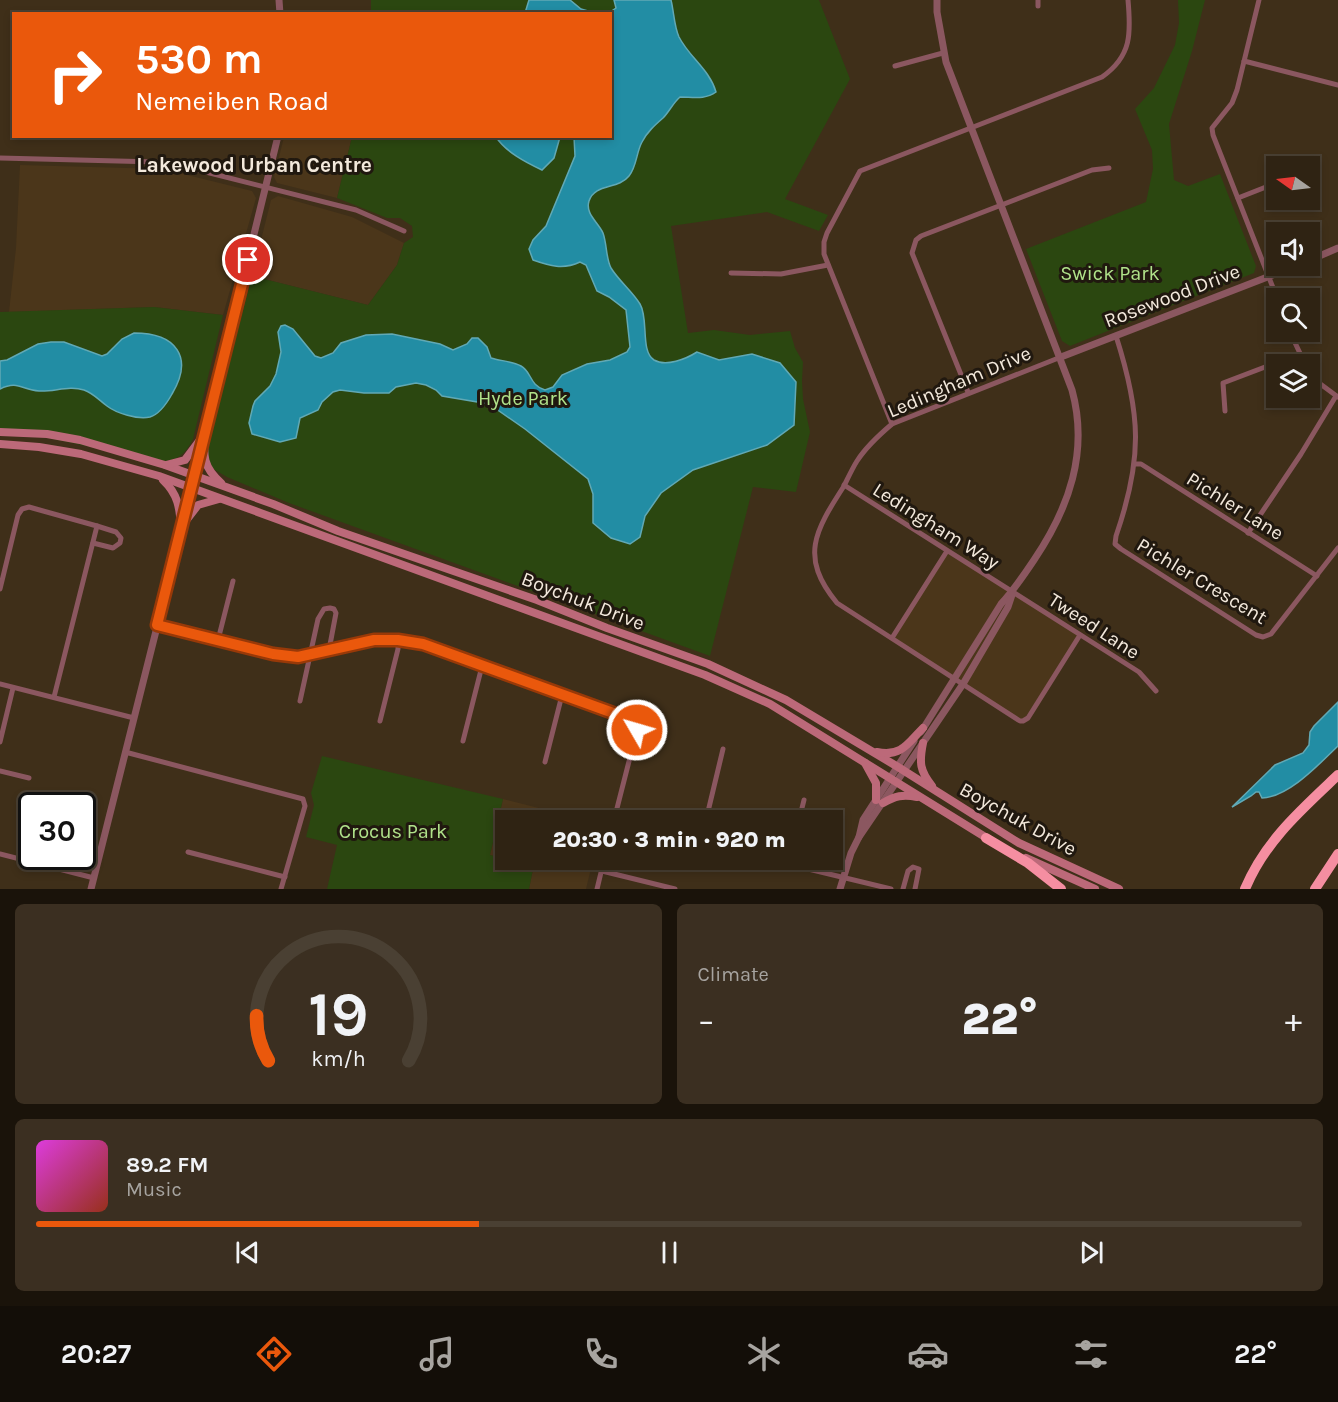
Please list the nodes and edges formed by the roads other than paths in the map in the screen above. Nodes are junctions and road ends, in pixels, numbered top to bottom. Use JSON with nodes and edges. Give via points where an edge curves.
{"nodes":[{"id":1,"x":937,"y":0,"type":"edge"},
{"id":2,"x":1128,"y":0,"type":"edge"},
{"id":3,"x":1259,"y":0,"type":"edge"},
{"id":4,"x":943,"y":53,"type":"junction"},
{"id":5,"x":1244,"y":61,"type":"junction"},
{"id":6,"x":895,"y":66,"type":"dead end"},
{"id":7,"x":1338,"y":85,"type":"edge"},
{"id":8,"x":971,"y":129,"type":"junction"},
{"id":9,"x":278,"y":138,"type":"edge"},
{"id":10,"x":0,"y":158,"type":"edge"},
{"id":11,"x":1109,"y":168,"type":"dead end"},
{"id":12,"x":266,"y":187,"type":"junction"},
{"id":13,"x":1266,"y":187,"type":"edge"},
{"id":14,"x":1238,"y":198,"type":"junction"},
{"id":15,"x":1002,"y":205,"type":"junction"},
{"id":16,"x":404,"y":231,"type":"dead end"},
{"id":17,"x":1338,"y":248,"type":"edge"},
{"id":18,"x":1320,"y":256,"type":"edge"},
{"id":19,"x":828,"y":265,"type":"junction"},
{"id":20,"x":1266,"y":271,"type":"edge"},
{"id":21,"x":731,"y":273,"type":"dead end"},
{"id":22,"x":1268,"y":276,"type":"joint"},
{"id":23,"x":1273,"y":288,"type":"edge"},
{"id":24,"x":1116,"y":336,"type":"junction"},
{"id":25,"x":1294,"y":342,"type":"edge"},
{"id":26,"x":1299,"y":354,"type":"edge"},
{"id":27,"x":1061,"y":357,"type":"junction"},
{"id":28,"x":1266,"y":367,"type":"edge"},
{"id":29,"x":1320,"y":384,"type":"edge"},
{"id":30,"x":968,"y":392,"type":"junction"},
{"id":31,"x":1337,"y":396,"type":"edge"},
{"id":32,"x":1225,"y":411,"type":"dead end"},
{"id":33,"x":892,"y":424,"type":"junction"},
{"id":34,"x":0,"y":432,"type":"edge"},
{"id":35,"x":205,"y":433,"type":"junction"},
{"id":36,"x":0,"y":444,"type":"edge"},
{"id":37,"x":1135,"y":464,"type":"junction"},
{"id":38,"x":165,"y":465,"type":"junction"},
{"id":39,"x":159,"y":476,"type":"junction"},
{"id":40,"x":195,"y":476,"type":"junction"},
{"id":41,"x":844,"y":485,"type":"junction"},
{"id":42,"x":224,"y":486,"type":"junction"},
{"id":43,"x":192,"y":488,"type":"junction"},
{"id":44,"x":222,"y":499,"type":"junction"},
{"id":45,"x":97,"y":526,"type":"junction"},
{"id":46,"x":181,"y":528,"type":"junction"},
{"id":47,"x":1248,"y":533,"type":"junction"},
{"id":48,"x":93,"y":543,"type":"junction"},
{"id":49,"x":1338,"y":548,"type":"edge"},
{"id":50,"x":947,"y":551,"type":"junction"},
{"id":51,"x":1317,"y":576,"type":"junction"},
{"id":52,"x":233,"y":580,"type":"dead end"},
{"id":53,"x":0,"y":589,"type":"edge"},
{"id":54,"x":1013,"y":592,"type":"junction"},
{"id":55,"x":157,"y":625,"type":"junction"},
{"id":56,"x":1080,"y":635,"type":"junction"},
{"id":57,"x":892,"y":638,"type":"junction"},
{"id":58,"x":218,"y":640,"type":"junction"},
{"id":59,"x":398,"y":640,"type":"junction"},
{"id":60,"x":328,"y":650,"type":"junction"},
{"id":61,"x":310,"y":654,"type":"junction"},
{"id":62,"x":482,"y":666,"type":"junction"},
{"id":63,"x":954,"y":678,"type":"junction"},
{"id":64,"x":0,"y":684,"type":"edge"},
{"id":65,"x":963,"y":684,"type":"junction"},
{"id":66,"x":13,"y":688,"type":"junction"},
{"id":67,"x":1156,"y":691,"type":"dead end"},
{"id":68,"x":562,"y":695,"type":"junction"},
{"id":69,"x":54,"y":698,"type":"junction"},
{"id":70,"x":300,"y":701,"type":"dead end"},
{"id":71,"x":134,"y":718,"type":"junction"},
{"id":72,"x":380,"y":721,"type":"dead end"},
{"id":73,"x":923,"y":728,"type":"junction"},
{"id":74,"x":0,"y":741,"type":"edge"},
{"id":75,"x":463,"y":741,"type":"dead end"},
{"id":76,"x":923,"y":744,"type":"junction"},
{"id":77,"x":723,"y":749,"type":"dead end"},
{"id":78,"x":870,"y":750,"type":"junction"},
{"id":79,"x":125,"y":752,"type":"junction"},
{"id":80,"x":863,"y":760,"type":"junction"},
{"id":81,"x":545,"y":762,"type":"dead end"},
{"id":82,"x":901,"y":769,"type":"junction"},
{"id":83,"x":0,"y":771,"type":"edge"},
{"id":84,"x":1338,"y":775,"type":"edge"},
{"id":85,"x":29,"y":778,"type":"dead end"},
{"id":86,"x":894,"y":779,"type":"junction"},
{"id":87,"x":938,"y":794,"type":"junction"},
{"id":88,"x":804,"y":800,"type":"dead end"},
{"id":89,"x":879,"y":801,"type":"junction"},
{"id":90,"x":933,"y":805,"type":"junction"},
{"id":91,"x":617,"y":810,"type":"edge"},
{"id":92,"x":708,"y":810,"type":"edge"},
{"id":93,"x":802,"y":810,"type":"edge"},
{"id":94,"x":986,"y":838,"type":"junction"},
{"id":95,"x":188,"y":852,"type":"dead end"},
{"id":96,"x":0,"y":854,"type":"edge"},
{"id":97,"x":1338,"y":854,"type":"edge"},
{"id":98,"x":817,"y":870,"type":"edge"},
{"id":99,"x":602,"y":871,"type":"joint"},
{"id":100,"x":285,"y":877,"type":"junction"},
{"id":101,"x":843,"y":877,"type":"junction"},
{"id":102,"x":94,"y":878,"type":"junction"},
{"id":103,"x":92,"y":889,"type":"edge"},
{"id":104,"x":281,"y":889,"type":"edge"},
{"id":105,"x":597,"y":889,"type":"edge"},
{"id":106,"x":675,"y":889,"type":"edge"},
{"id":107,"x":840,"y":889,"type":"edge"},
{"id":108,"x":891,"y":889,"type":"edge"},
{"id":109,"x":903,"y":889,"type":"edge"},
{"id":110,"x":915,"y":889,"type":"edge"},
{"id":111,"x":1061,"y":889,"type":"edge"},
{"id":112,"x":1095,"y":889,"type":"edge"},
{"id":113,"x":1119,"y":889,"type":"edge"},
{"id":114,"x":1244,"y":889,"type":"edge"},
{"id":115,"x":1315,"y":889,"type":"edge"}],
"edges":[{"from":1,"to":4,"type":"street"},
{"from":2,"to":8,"type":"street","via":[[1128,43],[1112,70]]},
{"from":3,"to":5,"type":"street"},
{"from":4,"to":6,"type":"street"},
{"from":4,"to":8,"type":"street"},
{"from":5,"to":7,"type":"street"},
{"from":5,"to":14,"type":"street","via":[[1232,103],[1212,128]]},
{"from":8,"to":15,"type":"street"},
{"from":8,"to":19,"type":"street","via":[[860,171],[826,235],[824,254]]},
{"from":9,"to":12,"type":"street"},
{"from":10,"to":12,"type":"street","via":[[157,162]]},
{"from":11,"to":15,"type":"street","via":[[1092,170]]},
{"from":12,"to":16,"type":"street","via":[[356,210]]},
{"from":12,"to":35,"type":"street"},
{"from":13,"to":14,"type":"street"},
{"from":14,"to":20,"type":"street"},
{"from":15,"to":27,"type":"street"},
{"from":15,"to":30,"type":"street","via":[[921,236],[913,246],[912,253]]},
{"from":17,"to":18,"type":"street"},
{"from":19,"to":21,"type":"street","via":[[781,274]]},
{"from":19,"to":33,"type":"street"},
{"from":22,"to":23,"type":"street"},
{"from":22,"to":24,"type":"street","name":"Rosewood Drive"},
{"from":24,"to":27,"type":"street","name":"Rosewood Drive"},
{"from":24,"to":37,"type":"street","name":"Pichler Crescent","via":[[1136,417]]},
{"from":25,"to":26,"type":"street"},
{"from":27,"to":30,"type":"street","name":"Ledingham Drive"},
{"from":27,"to":54,"type":"street","via":[[1076,405],[1076,465],[1060,517]]},
{"from":28,"to":32,"type":"street","via":[[1223,383]]},
{"from":29,"to":31,"type":"street"},
{"from":30,"to":33,"type":"street","name":"Ledingham Drive"},
{"from":31,"to":47,"type":"street"},
{"from":33,"to":41,"type":"street","name":"Ledingham Drive","via":[[862,454]]},
{"from":34,"to":38,"type":"main road","name":"Boychuk Drive","via":[[80,440]]},
{"from":35,"to":38,"type":"main road","via":[[185,460]]},
{"from":35,"to":40,"type":"street"},
{"from":35,"to":42,"type":"main road","via":[[205,461]]},
{"from":36,"to":39,"type":"main road","name":"Boychuk Drive","via":[[81,454]]},
{"from":37,"to":47,"type":"street","name":"Pichler Lane","via":[[1141,464]]},
{"from":37,"to":51,"type":"street","name":"Pichler Crescent","via":[[1115,544],[1256,635],[1271,634]]},
{"from":38,"to":40,"type":"main road","name":"Boychuk Drive"},
{"from":39,"to":43,"type":"main road","name":"Boychuk Drive"},
{"from":39,"to":46,"type":"main road","via":[[176,495]]},
{"from":40,"to":42,"type":"main road","name":"Boychuk Drive"},
{"from":40,"to":43,"type":"street"},
{"from":41,"to":50,"type":"street","name":"Ledingham Way"},
{"from":41,"to":57,"type":"street","name":"Ledingham Drive","via":[[817,535],[814,550],[819,577],[837,603]]},
{"from":42,"to":78,"type":"main road","name":"Boychuk Drive","via":[[708,664],[786,700]]},
{"from":43,"to":44,"type":"main road","name":"Boychuk Drive"},
{"from":43,"to":46,"type":"street"},
{"from":44,"to":46,"type":"main road","via":[[198,505]]},
{"from":44,"to":80,"type":"main road","name":"Boychuk Drive","via":[[739,689]]},
{"from":45,"to":48,"type":"street"},
{"from":45,"to":48,"type":"street","via":[[116,532],[121,538],[113,548]]},
{"from":45,"to":53,"type":"street","via":[[29,507],[22,509]]},
{"from":46,"to":55,"type":"street"},
{"from":47,"to":51,"type":"street","name":"Pichler Lane"},
{"from":48,"to":69,"type":"street"},
{"from":49,"to":51,"type":"street","name":"Pichler Crescent"},
{"from":50,"to":54,"type":"street","name":"Ledingham Way"},
{"from":50,"to":57,"type":"street"},
{"from":52,"to":58,"type":"street"},
{"from":54,"to":56,"type":"street","name":"Tweed Lane"},
{"from":54,"to":63,"type":"street","via":[[1001,604]]},
{"from":54,"to":65,"type":"street","via":[[1008,608]]},
{"from":55,"to":58,"type":"street"},
{"from":55,"to":71,"type":"street"},
{"from":56,"to":65,"type":"street","name":"Ledingham Drive","via":[[1023,722]]},
{"from":56,"to":67,"type":"street","name":"Tweed Lane","via":[[1139,672]]},
{"from":57,"to":63,"type":"street","name":"Ledingham Drive"},
{"from":58,"to":61,"type":"street","via":[[273,654]]},
{"from":59,"to":60,"type":"street","via":[[368,641]]},
{"from":59,"to":62,"type":"street","via":[[423,644]]},
{"from":59,"to":72,"type":"street"},
{"from":60,"to":61,"type":"street"},
{"from":60,"to":61,"type":"street","via":[[336,613],[330,608],[321,613]]},
{"from":61,"to":70,"type":"street"},
{"from":62,"to":68,"type":"street"},
{"from":62,"to":75,"type":"street"},
{"from":63,"to":65,"type":"street","name":"Ledingham Drive"},
{"from":63,"to":73,"type":"street"},
{"from":64,"to":66,"type":"street"},
{"from":65,"to":76,"type":"street"},
{"from":66,"to":69,"type":"street"},
{"from":66,"to":74,"type":"street"},
{"from":68,"to":81,"type":"street"},
{"from":68,"to":91,"type":"street","via":[[636,722]]},
{"from":69,"to":71,"type":"street"},
{"from":71,"to":79,"type":"street"},
{"from":73,"to":78,"type":"main road","via":[[894,754]]},
{"from":73,"to":82,"type":"street"},
{"from":76,"to":82,"type":"street"},
{"from":76,"to":87,"type":"main road","via":[[922,769]]},
{"from":77,"to":92,"type":"street"},
{"from":78,"to":82,"type":"main road","name":"Boychuk Drive"},
{"from":79,"to":100,"type":"street","via":[[303,799],[305,806]]},
{"from":79,"to":102,"type":"street"},
{"from":80,"to":86,"type":"main road","name":"Boychuk Drive"},
{"from":80,"to":89,"type":"main road","via":[[876,783]]},
{"from":82,"to":86,"type":"street"},
{"from":82,"to":87,"type":"main road","name":"Boychuk Drive"},
{"from":83,"to":85,"type":"street"},
{"from":84,"to":114,"type":"highway","via":[[1282,828]]},
{"from":86,"to":89,"type":"street"},
{"from":86,"to":90,"type":"main road","name":"Boychuk Drive"},
{"from":87,"to":113,"type":"main road","name":"Boychuk Drive","via":[[1019,843]]},
{"from":88,"to":93,"type":"street"},
{"from":89,"to":90,"type":"main road","via":[[906,795]]},
{"from":89,"to":101,"type":"street","via":[[850,853]]},
{"from":90,"to":94,"type":"main road","name":"Boychuk Drive"},
{"from":94,"to":111,"type":"highway"},
{"from":94,"to":112,"type":"main road","name":"Boychuk Drive"},
{"from":95,"to":100,"type":"street"},
{"from":96,"to":102,"type":"street"},
{"from":97,"to":115,"type":"highway"},
{"from":98,"to":101,"type":"street"},
{"from":99,"to":105,"type":"street"},
{"from":99,"to":106,"type":"street"},
{"from":100,"to":104,"type":"street"},
{"from":101,"to":107,"type":"street"},
{"from":101,"to":108,"type":"street"},
{"from":102,"to":103,"type":"street"},
{"from":109,"to":110,"type":"street","via":[[913,867],[920,870]]}]}
